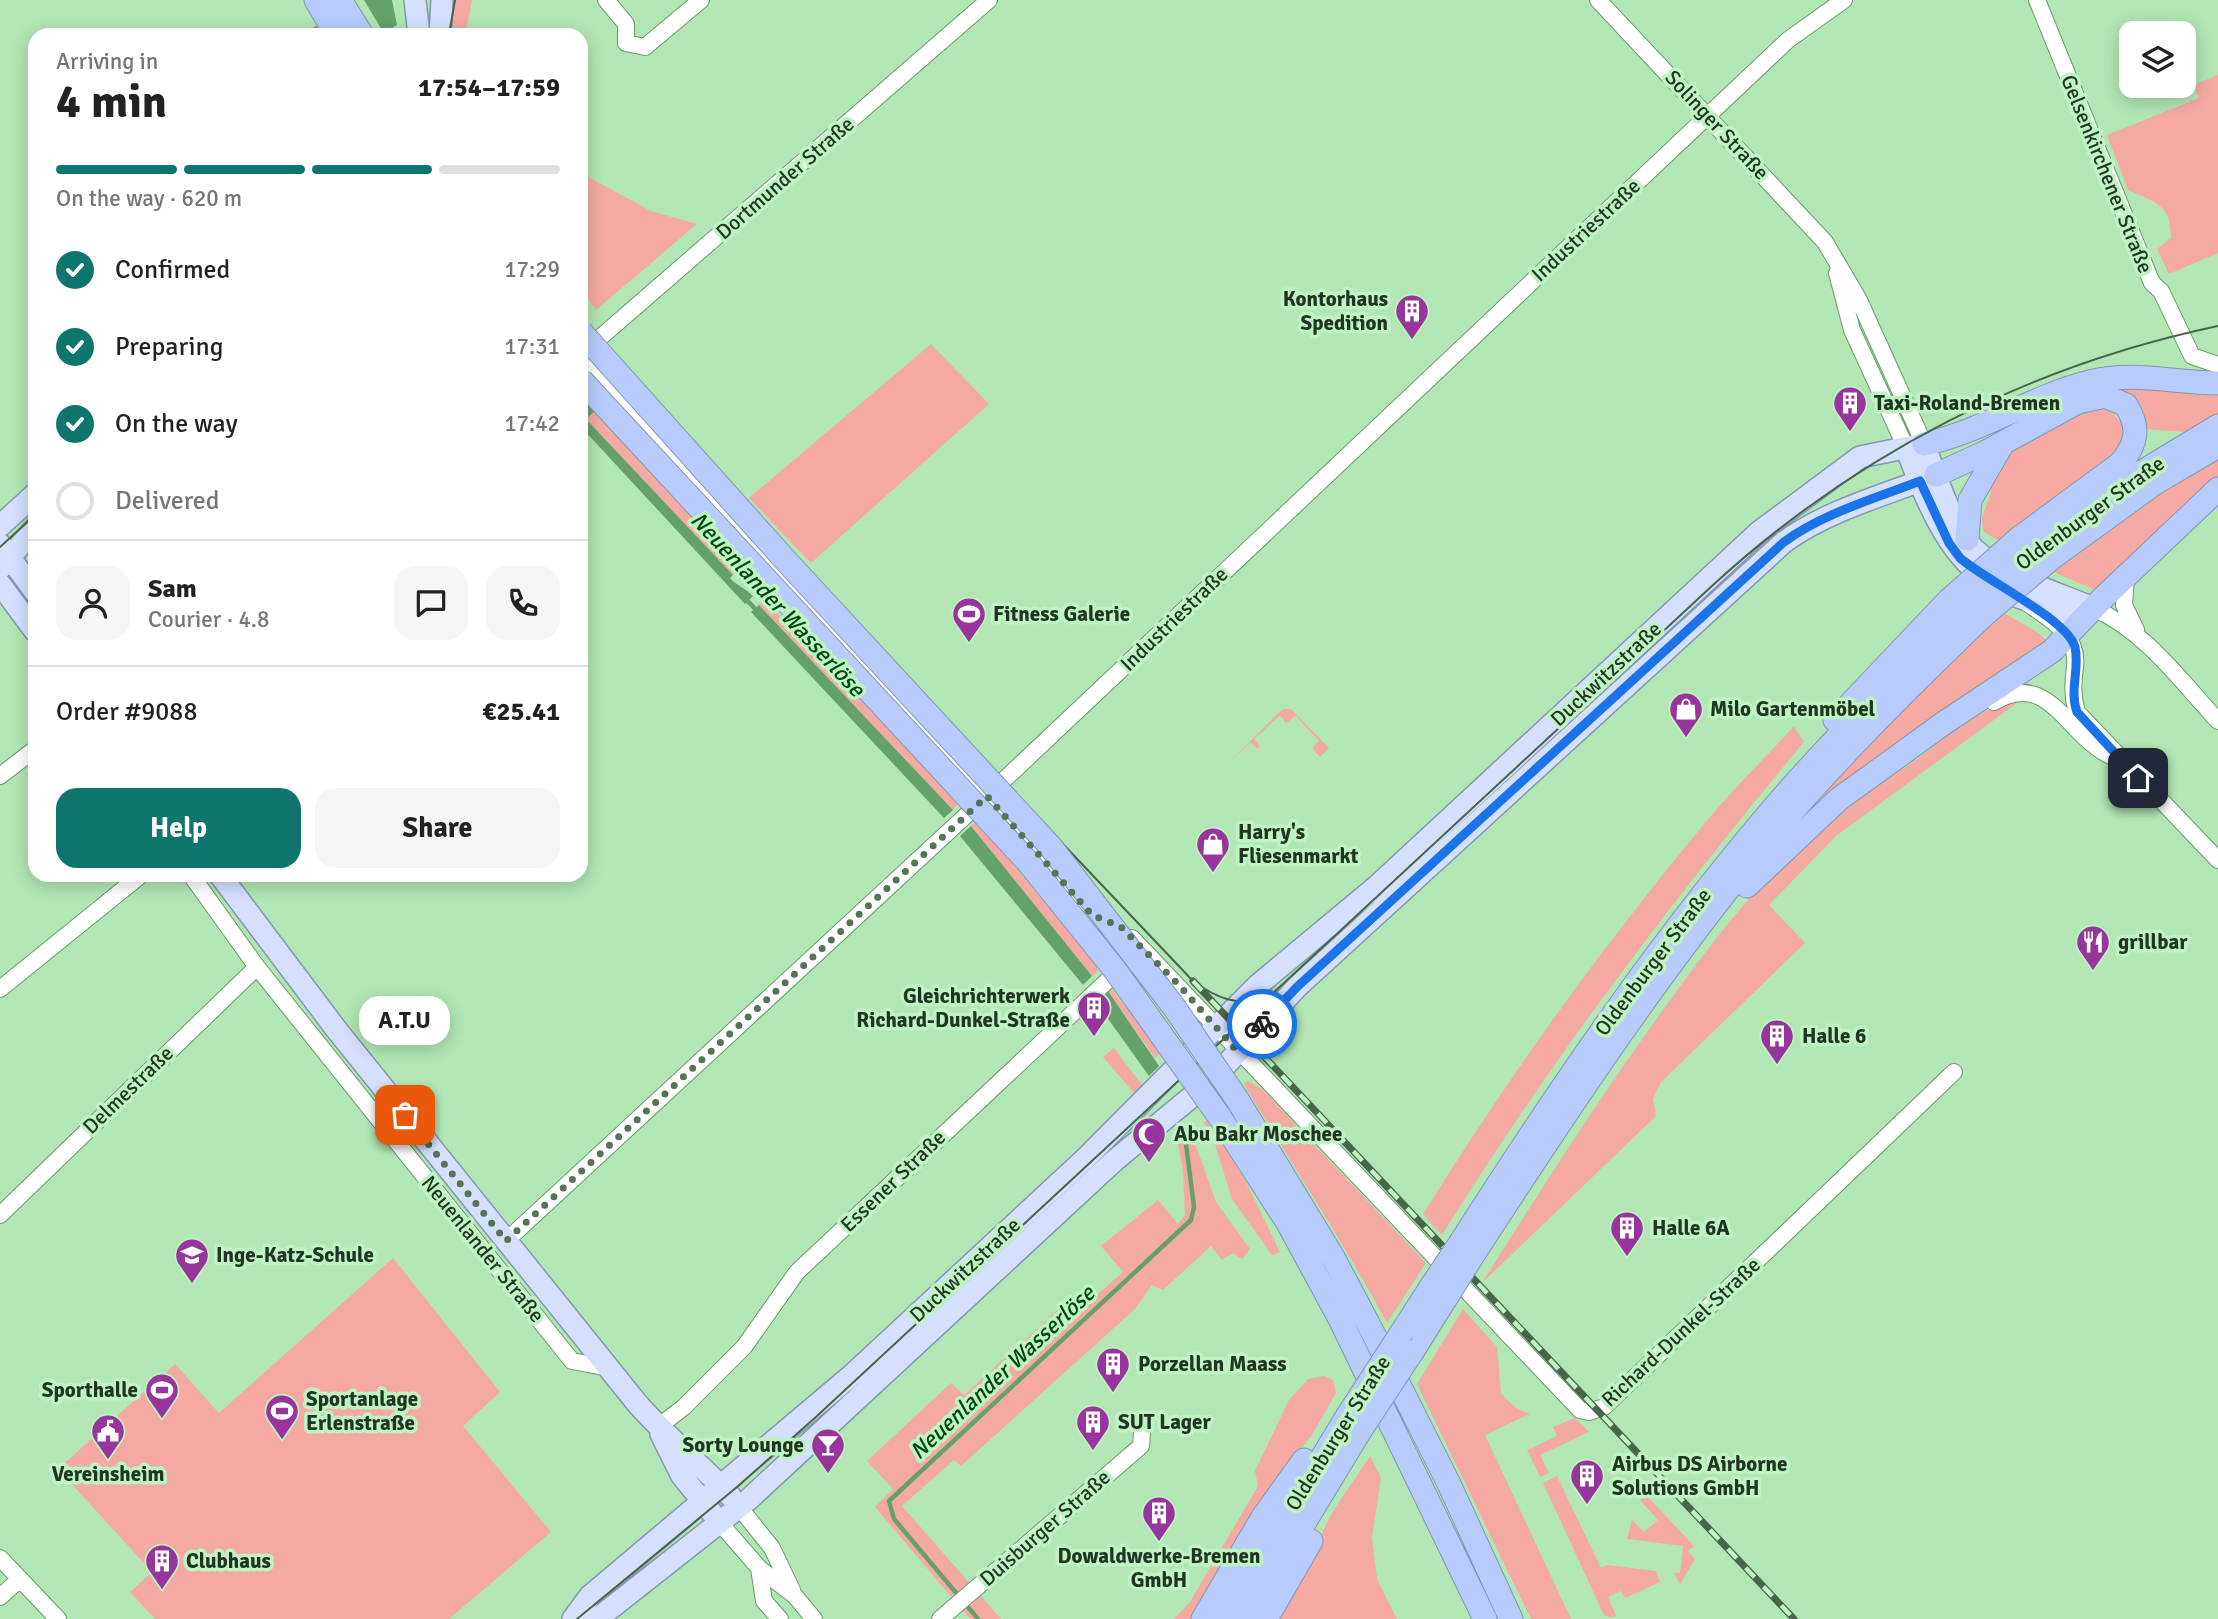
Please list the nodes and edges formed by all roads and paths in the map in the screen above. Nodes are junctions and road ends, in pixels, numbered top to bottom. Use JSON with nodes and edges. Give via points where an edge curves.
{"nodes":[{"id":1,"x":316,"y":0,"type":"edge"},
{"id":2,"x":340,"y":0,"type":"edge"},
{"id":3,"x":415,"y":0,"type":"edge"},
{"id":4,"x":442,"y":0,"type":"edge"},
{"id":5,"x":606,"y":0,"type":"edge"},
{"id":6,"x":701,"y":0,"type":"edge"},
{"id":7,"x":989,"y":0,"type":"edge"},
{"id":8,"x":1598,"y":0,"type":"edge"},
{"id":9,"x":1844,"y":0,"type":"edge"},
{"id":10,"x":2037,"y":0,"type":"edge"},
{"id":11,"x":333,"y":28,"type":"edge"},
{"id":12,"x":358,"y":28,"type":"edge"},
{"id":13,"x":418,"y":28,"type":"edge"},
{"id":14,"x":440,"y":28,"type":"edge"},
{"id":15,"x":1707,"y":116,"type":"junction"},
{"id":16,"x":588,"y":340,"type":"edge"},
{"id":17,"x":588,"y":349,"type":"edge"},
{"id":18,"x":588,"y":363,"type":"edge"},
{"id":19,"x":2218,"y":365,"type":"edge"},
{"id":20,"x":2218,"y":383,"type":"edge"},
{"id":21,"x":588,"y":388,"type":"edge"},
{"id":22,"x":2218,"y":426,"type":"edge"},
{"id":23,"x":2004,"y":443,"type":"junction"},
{"id":24,"x":1915,"y":446,"type":"junction"},
{"id":25,"x":2218,"y":446,"type":"edge"},
{"id":26,"x":1928,"y":478,"type":"junction"},
{"id":27,"x":2218,"y":489,"type":"edge"},
{"id":28,"x":28,"y":500,"type":"edge"},
{"id":29,"x":0,"y":526,"type":"edge"},
{"id":30,"x":28,"y":534,"type":"edge"},
{"id":31,"x":1967,"y":539,"type":"junction"},
{"id":32,"x":2035,"y":549,"type":"junction"},
{"id":33,"x":3,"y":557,"type":"edge"},
{"id":34,"x":2126,"y":576,"type":"junction"},
{"id":35,"x":0,"y":584,"type":"edge"},
{"id":36,"x":28,"y":585,"type":"edge"},
{"id":37,"x":1967,"y":607,"type":"junction"},
{"id":38,"x":2081,"y":620,"type":"junction"},
{"id":39,"x":28,"y":622,"type":"edge"},
{"id":40,"x":2140,"y":638,"type":"junction"},
{"id":41,"x":2218,"y":721,"type":"edge"},
{"id":42,"x":1944,"y":723,"type":"junction"},
{"id":43,"x":28,"y":754,"type":"edge"},
{"id":44,"x":2121,"y":760,"type":"junction"},
{"id":45,"x":0,"y":776,"type":"edge"},
{"id":46,"x":987,"y":796,"type":"junction"},
{"id":47,"x":2212,"y":856,"type":"edge"},
{"id":48,"x":2218,"y":868,"type":"edge"},
{"id":49,"x":132,"y":882,"type":"edge"},
{"id":50,"x":196,"y":882,"type":"edge"},
{"id":51,"x":225,"y":882,"type":"edge"},
{"id":52,"x":1720,"y":901,"type":"junction"},
{"id":53,"x":1144,"y":950,"type":"junction"},
{"id":54,"x":257,"y":967,"type":"junction"},
{"id":55,"x":0,"y":989,"type":"edge"},
{"id":56,"x":1219,"y":1028,"type":"junction"},
{"id":57,"x":1237,"y":1051,"type":"junction"},
{"id":58,"x":1954,"y":1072,"type":"dead end"},
{"id":59,"x":0,"y":1214,"type":"edge"},
{"id":60,"x":506,"y":1241,"type":"junction"},
{"id":61,"x":1467,"y":1249,"type":"junction"},
{"id":62,"x":609,"y":1368,"type":"junction"},
{"id":63,"x":1353,"y":1425,"type":"junction"},
{"id":64,"x":658,"y":1427,"type":"junction"},
{"id":65,"x":1142,"y":1433,"type":"dead end"},
{"id":66,"x":1330,"y":1443,"type":"junction"},
{"id":67,"x":1338,"y":1466,"type":"junction"},
{"id":68,"x":722,"y":1487,"type":"junction"},
{"id":69,"x":703,"y":1503,"type":"junction"},
{"id":70,"x":739,"y":1507,"type":"junction"},
{"id":71,"x":720,"y":1523,"type":"junction"},
{"id":72,"x":0,"y":1558,"type":"edge"},
{"id":73,"x":759,"y":1568,"type":"junction"},
{"id":74,"x":20,"y":1578,"type":"junction"},
{"id":75,"x":795,"y":1596,"type":"junction"},
{"id":76,"x":0,"y":1597,"type":"edge"},
{"id":77,"x":776,"y":1617,"type":"edge"},
{"id":78,"x":58,"y":1619,"type":"edge"},
{"id":79,"x":573,"y":1619,"type":"edge"},
{"id":80,"x":597,"y":1619,"type":"edge"},
{"id":81,"x":814,"y":1619,"type":"edge"},
{"id":82,"x":940,"y":1619,"type":"edge"},
{"id":83,"x":1203,"y":1619,"type":"edge"},
{"id":84,"x":1224,"y":1619,"type":"edge"},
{"id":85,"x":1246,"y":1619,"type":"edge"},
{"id":86,"x":1266,"y":1619,"type":"edge"},
{"id":87,"x":1485,"y":1619,"type":"edge"},
{"id":88,"x":1511,"y":1619,"type":"edge"}],
"edges":[{"from":1,"to":11,"type":"highway"},
{"from":2,"to":12,"type":"highway"},
{"from":3,"to":13,"type":"main road"},
{"from":4,"to":14,"type":"main road"},
{"from":5,"to":6,"type":"street","via":[[626,24],[626,43],[645,47]]},
{"from":7,"to":17,"type":"street","name":"Dortmunder Straße"},
{"from":8,"to":15,"type":"street","name":"Solinger Straße"},
{"from":9,"to":15,"type":"street","name":"Industriestraße","via":[[1788,40]]},
{"from":10,"to":19,"type":"street","name":"Gelsenkirchener Straße","via":[[2152,283],[2161,291],[2192,356]]},
{"from":15,"to":24,"type":"street","name":"Solinger Straße","via":[[1818,232],[1832,253],[1859,300]]},
{"from":15,"to":46,"type":"street","name":"Industriestraße"},
{"from":16,"to":88,"type":"highway","bridge":true,"via":[[1051,846],[1174,1007],[1237,1099],[1334,1259],[1449,1484]]},
{"from":18,"to":46,"type":"street"},
{"from":20,"to":24,"type":"highway","via":[[2136,376],[2095,381],[2026,404],[1950,439]]},
{"from":21,"to":87,"type":"highway","bridge":true,"via":[[1028,862],[1115,970],[1288,1223]]},
{"from":22,"to":32,"type":"highway","name":"Oldenburger Straße","via":[[2137,475]]},
{"from":23,"to":26,"type":"highway"},
{"from":23,"to":31,"type":"highway","via":[[1970,500]]},
{"from":23,"to":32,"type":"highway","via":[[2093,397],[2105,396],[2126,405],[2137,428],[2134,447],[2121,463]]},
{"from":24,"to":26,"type":"main road","name":"Solinger Straße"},
{"from":24,"to":56,"type":"main road","name":"Duckwitzstraße","via":[[1860,457],[1759,532],[1386,878],[1258,985]]},
{"from":25,"to":32,"type":"highway","name":"Oldenburger Straße"},
{"from":26,"to":31,"type":"main road"},
{"from":26,"to":38,"type":"main road","via":[[1949,543],[1960,558],[2020,598],[2045,603]]},
{"from":26,"to":57,"type":"main road","name":"Duckwitzstraße","via":[[1832,515],[1784,542],[1297,987]]},
{"from":27,"to":34,"type":"highway"},
{"from":28,"to":29,"type":"main road"},
{"from":30,"to":33,"type":"main road"},
{"from":31,"to":38,"type":"main road","via":[[1976,551]]},
{"from":32,"to":37,"type":"highway","bridge":true},
{"from":32,"to":37,"type":"highway","name":"Oldenburger Straße","bridge":true},
{"from":33,"to":36,"type":"main road"},
{"from":34,"to":38,"type":"highway"},
{"from":34,"to":40,"type":"street","via":[[2124,605]]},
{"from":35,"to":39,"type":"main road"},
{"from":37,"to":52,"type":"highway","name":"Oldenburger Straße"},
{"from":37,"to":61,"type":"highway","name":"Oldenburger Straße","via":[[1856,695],[1810,749],[1790,790],[1675,930],[1540,1119]]},
{"from":38,"to":40,"type":"street","via":[[2116,618]]},
{"from":38,"to":42,"type":"highway","via":[[2052,651]]},
{"from":38,"to":44,"type":"street","via":[[2073,692],[2077,712]]},
{"from":40,"to":41,"type":"street"},
{"from":42,"to":44,"type":"street","via":[[1966,719],[2012,691],[2041,696],[2079,733]]},
{"from":42,"to":52,"type":"highway","via":[[1839,799],[1751,883]]},
{"from":43,"to":45,"type":"street"},
{"from":44,"to":47,"type":"street"},
{"from":46,"to":53,"type":"street","via":[[1092,915],[1121,927]]},
{"from":46,"to":60,"type":"street","name":"Industriestraße"},
{"from":47,"to":48,"type":"street"},
{"from":49,"to":55,"type":"street"},
{"from":50,"to":54,"type":"street","name":"Neuenlander Straße"},
{"from":51,"to":60,"type":"main road","name":"Neuenlander Straße"},
{"from":52,"to":61,"type":"highway","name":"Oldenburger Straße"},
{"from":53,"to":56,"type":"street"},
{"from":53,"to":64,"type":"street","name":"Essener Straße","via":[[1065,1017],[797,1272],[744,1347]]},
{"from":54,"to":59,"type":"street","name":"Delmestraße"},
{"from":54,"to":62,"type":"street","name":"Neuenlander Straße","via":[[572,1361]]},
{"from":56,"to":57,"type":"street"},
{"from":56,"to":68,"type":"main road","name":"Duckwitzstraße","via":[[873,1356]]},
{"from":57,"to":58,"type":"street","name":"Richard-Dunkel-Straße","via":[[1580,1410],[1589,1412],[1604,1408]]},
{"from":57,"to":70,"type":"main road","name":"Duckwitzstraße","via":[[1196,1094],[1114,1161]]},
{"from":60,"to":62,"type":"main road","name":"Neuenlander Straße"},
{"from":61,"to":63,"type":"highway","name":"Oldenburger Straße","bridge":true},
{"from":62,"to":64,"type":"main road","name":"Neuenlander Straße"},
{"from":63,"to":66,"type":"highway","name":"Oldenburger Straße"},
{"from":63,"to":67,"type":"highway","name":"Oldenburger Straße"},
{"from":64,"to":68,"type":"main road","name":"Neuenlander Straße"},
{"from":64,"to":69,"type":"main road","name":"Neuenlander Straße","via":[[682,1476]]},
{"from":65,"to":82,"type":"street","name":"Duisburger Straße","via":[[1141,1446]]},
{"from":66,"to":83,"type":"highway","via":[[1303,1461],[1263,1517]]},
{"from":66,"to":84,"type":"highway","name":"Oldenburger Straße"},
{"from":67,"to":85,"type":"highway","name":"Oldenburger Straße"},
{"from":67,"to":86,"type":"highway","via":[[1332,1497]]},
{"from":68,"to":69,"type":"main road","name":"Duckwitzstraße"},
{"from":68,"to":70,"type":"main road","name":"Neuenlander Straße"},
{"from":69,"to":71,"type":"main road","name":"Neuenlander Straße"},
{"from":69,"to":79,"type":"main road","name":"Duckwitzstraße","via":[[590,1596]]},
{"from":70,"to":71,"type":"main road","name":"Duckwitzstraße"},
{"from":70,"to":75,"type":"street","name":"Neuenlander Straße","via":[[772,1548]]},
{"from":71,"to":73,"type":"street","name":"Neuenlander Straße"},
{"from":71,"to":80,"type":"main road","name":"Duckwitzstraße"},
{"from":72,"to":74,"type":"street"},
{"from":73,"to":75,"type":"street","name":"Neuenlander Straße"},
{"from":73,"to":77,"type":"street","via":[[764,1601]]},
{"from":74,"to":76,"type":"street"},
{"from":74,"to":78,"type":"street"},
{"from":75,"to":81,"type":"street","name":"Neuenlander Straße"}]}
